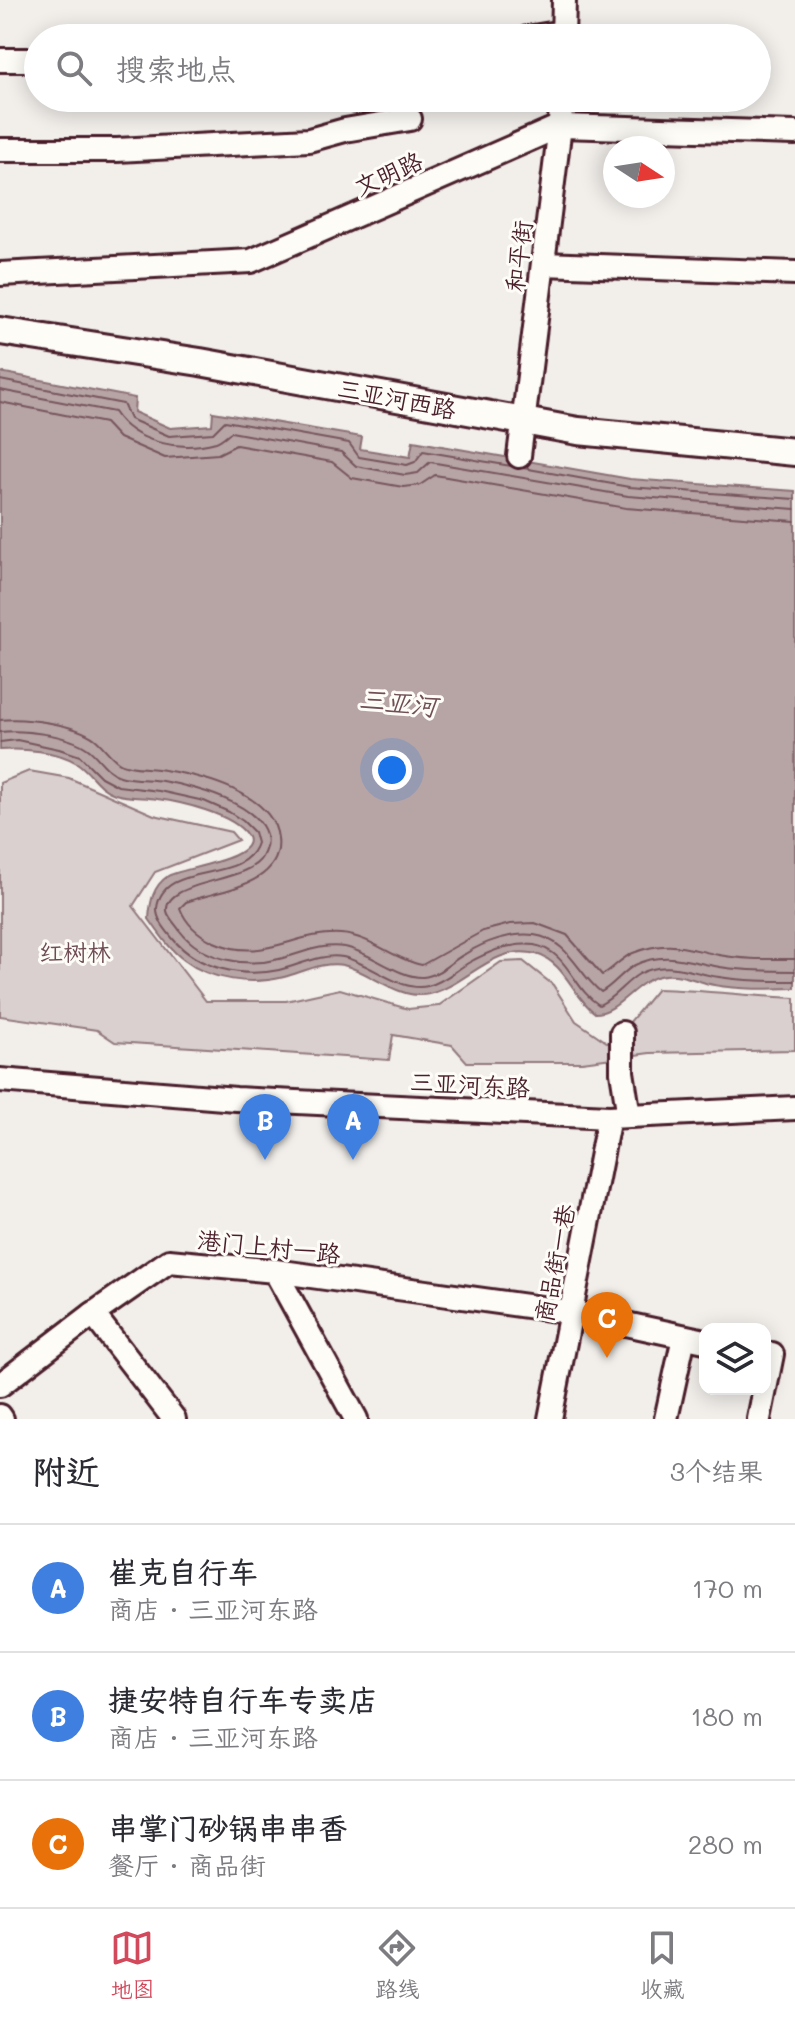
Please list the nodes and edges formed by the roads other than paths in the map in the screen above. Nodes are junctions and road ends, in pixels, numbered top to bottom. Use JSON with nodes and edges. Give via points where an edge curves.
{"nodes":[{"id":1,"x":564,"y":0,"type":"edge"},
{"id":2,"x":563,"y":24,"type":"edge"},
{"id":3,"x":0,"y":60,"type":"edge"},
{"id":4,"x":24,"y":60,"type":"edge"},
{"id":5,"x":560,"y":112,"type":"edge"},
{"id":6,"x":410,"y":119,"type":"dead end"},
{"id":7,"x":560,"y":126,"type":"junction"},
{"id":8,"x":795,"y":133,"type":"edge"},
{"id":9,"x":0,"y":150,"type":"edge"},
{"id":10,"x":543,"y":264,"type":"junction"},
{"id":11,"x":795,"y":273,"type":"edge"},
{"id":12,"x":0,"y":274,"type":"edge"},
{"id":13,"x":0,"y":317,"type":"edge"},
{"id":14,"x":0,"y":331,"type":"edge"},
{"id":15,"x":524,"y":415,"type":"junction"},
{"id":16,"x":795,"y":438,"type":"edge"},
{"id":17,"x":795,"y":452,"type":"edge"},
{"id":18,"x":519,"y":456,"type":"dead end"},
{"id":19,"x":622,"y":1033,"type":"dead end"},
{"id":20,"x":0,"y":1080,"type":"edge"},
{"id":21,"x":795,"y":1108,"type":"edge"},
{"id":22,"x":619,"y":1116,"type":"junction"},
{"id":23,"x":275,"y":1271,"type":"junction"},
{"id":24,"x":570,"y":1312,"type":"junction"},
{"id":25,"x":93,"y":1314,"type":"junction"},
{"id":26,"x":694,"y":1339,"type":"edge"},
{"id":27,"x":771,"y":1354,"type":"edge"},
{"id":28,"x":795,"y":1359,"type":"edge"},
{"id":29,"x":0,"y":1385,"type":"edge"},
{"id":30,"x":763,"y":1395,"type":"edge"},
{"id":31,"x":174,"y":1419,"type":"edge"},
{"id":32,"x":356,"y":1419,"type":"edge"},
{"id":33,"x":550,"y":1419,"type":"edge"},
{"id":34,"x":666,"y":1419,"type":"edge"},
{"id":35,"x":759,"y":1419,"type":"edge"}],
"edges":[{"from":1,"to":2,"type":"street"},
{"from":3,"to":4,"type":"street"},
{"from":5,"to":7,"type":"street","name":"和平街"},
{"from":6,"to":9,"type":"street","via":[[309,140]]},
{"from":7,"to":8,"type":"street","name":"文明路"},
{"from":7,"to":10,"type":"street","name":"和平街"},
{"from":7,"to":12,"type":"street","name":"文明路","via":[[251,261]]},
{"from":10,"to":11,"type":"street"},
{"from":10,"to":15,"type":"street","name":"和平街"},
{"from":13,"to":15,"type":"main road","name":"三亚河西路"},
{"from":14,"to":15,"type":"main road","name":"三亚河西路"},
{"from":15,"to":16,"type":"main road","name":"三亚河西路"},
{"from":15,"to":17,"type":"main road","name":"三亚河西路","via":[[648,440]]},
{"from":15,"to":18,"type":"street","name":"和平街"},
{"from":19,"to":22,"type":"street"},
{"from":20,"to":22,"type":"street","name":"三亚河东路","via":[[236,1099]]},
{"from":21,"to":22,"type":"street","name":"三亚河东路"},
{"from":22,"to":24,"type":"street","name":"商品街一巷"},
{"from":23,"to":24,"type":"street","name":"港门上村一路"},
{"from":23,"to":25,"type":"street","name":"港门上村一路","via":[[169,1261]]},
{"from":23,"to":32,"type":"street"},
{"from":24,"to":26,"type":"street","name":"港门上村一路"},
{"from":24,"to":33,"type":"street","name":"商品街一巷"},
{"from":25,"to":29,"type":"street","name":"港门上村一路"},
{"from":25,"to":31,"type":"street"},
{"from":26,"to":34,"type":"street"},
{"from":27,"to":28,"type":"street"},
{"from":30,"to":35,"type":"street"}]}
